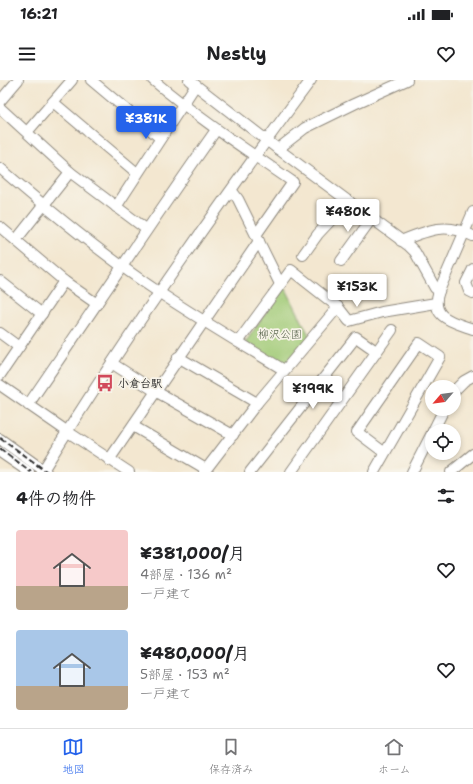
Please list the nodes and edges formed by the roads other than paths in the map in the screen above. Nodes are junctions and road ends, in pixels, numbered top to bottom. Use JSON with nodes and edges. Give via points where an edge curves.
{"nodes":[{"id":1,"x":18,"y":80,"type":"edge"},
{"id":2,"x":72,"y":80,"type":"edge"},
{"id":3,"x":91,"y":80,"type":"edge"},
{"id":4,"x":154,"y":80,"type":"edge"},
{"id":5,"x":311,"y":80,"type":"edge"},
{"id":6,"x":407,"y":80,"type":"edge"},
{"id":7,"x":192,"y":83,"type":"edge"},
{"id":8,"x":0,"y":101,"type":"edge"},
{"id":9,"x":53,"y":102,"type":"junction"},
{"id":10,"x":183,"y":105,"type":"junction"},
{"id":11,"x":0,"y":108,"type":"edge"},
{"id":12,"x":216,"y":130,"type":"junction"},
{"id":13,"x":27,"y":132,"type":"junction"},
{"id":14,"x":160,"y":138,"type":"junction"},
{"id":15,"x":267,"y":140,"type":"junction"},
{"id":16,"x":278,"y":149,"type":"junction"},
{"id":17,"x":255,"y":156,"type":"junction"},
{"id":18,"x":0,"y":168,"type":"edge"},
{"id":19,"x":70,"y":172,"type":"junction"},
{"id":20,"x":137,"y":173,"type":"junction"},
{"id":21,"x":232,"y":191,"type":"junction"},
{"id":22,"x":349,"y":201,"type":"junction"},
{"id":23,"x":43,"y":205,"type":"junction"},
{"id":24,"x":116,"y":207,"type":"junction"},
{"id":25,"x":473,"y":212,"type":"edge"},
{"id":26,"x":372,"y":218,"type":"junction"},
{"id":27,"x":0,"y":227,"type":"edge"},
{"id":28,"x":146,"y":229,"type":"junction"},
{"id":29,"x":469,"y":234,"type":"edge"},
{"id":30,"x":257,"y":238,"type":"junction"},
{"id":31,"x":16,"y":240,"type":"junction"},
{"id":32,"x":402,"y":241,"type":"junction"},
{"id":33,"x":303,"y":255,"type":"dead end"},
{"id":34,"x":341,"y":261,"type":"dead end"},
{"id":35,"x":123,"y":267,"type":"junction"},
{"id":36,"x":473,"y":268,"type":"edge"},
{"id":37,"x":0,"y":281,"type":"edge"},
{"id":38,"x":64,"y":281,"type":"junction"},
{"id":39,"x":280,"y":284,"type":"junction"},
{"id":40,"x":439,"y":291,"type":"junction"},
{"id":41,"x":160,"y":293,"type":"junction"},
{"id":42,"x":473,"y":293,"type":"edge"},
{"id":43,"x":436,"y":303,"type":"junction"},
{"id":44,"x":97,"y":304,"type":"junction"},
{"id":45,"x":338,"y":307,"type":"junction"},
{"id":46,"x":42,"y":314,"type":"junction"},
{"id":47,"x":203,"y":320,"type":"junction"},
{"id":48,"x":473,"y":329,"type":"edge"},
{"id":49,"x":392,"y":330,"type":"dead end"},
{"id":50,"x":0,"y":332,"type":"edge"},
{"id":51,"x":238,"y":342,"type":"junction"},
{"id":52,"x":19,"y":347,"type":"junction"},
{"id":53,"x":376,"y":351,"type":"junction"},
{"id":54,"x":178,"y":357,"type":"junction"},
{"id":55,"x":113,"y":364,"type":"junction"},
{"id":56,"x":284,"y":370,"type":"junction"},
{"id":57,"x":0,"y":375,"type":"edge"},
{"id":58,"x":473,"y":376,"type":"edge"},
{"id":59,"x":461,"y":384,"type":"edge"},
{"id":60,"x":0,"y":385,"type":"edge"},
{"id":61,"x":155,"y":391,"type":"junction"},
{"id":62,"x":257,"y":403,"type":"junction"},
{"id":63,"x":28,"y":405,"type":"junction"},
{"id":64,"x":133,"y":426,"type":"junction"},
{"id":65,"x":68,"y":432,"type":"junction"},
{"id":66,"x":233,"y":435,"type":"junction"},
{"id":67,"x":0,"y":440,"type":"edge"},
{"id":68,"x":425,"y":447,"type":"edge"},
{"id":69,"x":0,"y":452,"type":"edge"},
{"id":70,"x":385,"y":452,"type":"junction"},
{"id":71,"x":473,"y":454,"type":"edge"},
{"id":72,"x":109,"y":460,"type":"junction"},
{"id":73,"x":44,"y":471,"type":"edge"},
{"id":74,"x":205,"y":471,"type":"edge"},
{"id":75,"x":28,"y":472,"type":"edge"},
{"id":76,"x":129,"y":472,"type":"edge"},
{"id":77,"x":250,"y":472,"type":"edge"},
{"id":78,"x":291,"y":472,"type":"edge"},
{"id":79,"x":374,"y":472,"type":"edge"},
{"id":80,"x":412,"y":472,"type":"edge"},
{"id":81,"x":451,"y":472,"type":"edge"}],
"edges":[{"from":1,"to":8,"type":"street"},
{"from":2,"to":9,"type":"street"},
{"from":3,"to":14,"type":"street"},
{"from":4,"to":10,"type":"street"},
{"from":5,"to":15,"type":"street"},
{"from":6,"to":16,"type":"street","via":[[305,128]]},
{"from":7,"to":10,"type":"street"},
{"from":7,"to":15,"type":"street"},
{"from":9,"to":13,"type":"street"},
{"from":9,"to":20,"type":"street"},
{"from":10,"to":12,"type":"street"},
{"from":10,"to":14,"type":"street"},
{"from":11,"to":13,"type":"street"},
{"from":12,"to":17,"type":"street"},
{"from":12,"to":28,"type":"street"},
{"from":13,"to":19,"type":"street"},
{"from":14,"to":20,"type":"street"},
{"from":15,"to":16,"type":"street"},
{"from":15,"to":17,"type":"street"},
{"from":16,"to":22,"type":"street"},
{"from":17,"to":21,"type":"street"},
{"from":17,"to":30,"type":"street","via":[[293,182]]},
{"from":18,"to":23,"type":"street"},
{"from":19,"to":23,"type":"street"},
{"from":19,"to":24,"type":"street"},
{"from":20,"to":24,"type":"street"},
{"from":21,"to":30,"type":"street"},
{"from":21,"to":41,"type":"street"},
{"from":22,"to":26,"type":"street"},
{"from":22,"to":33,"type":"street"},
{"from":23,"to":31,"type":"street"},
{"from":23,"to":35,"type":"street"},
{"from":24,"to":28,"type":"street"},
{"from":25,"to":29,"type":"street"},
{"from":26,"to":32,"type":"street"},
{"from":26,"to":34,"type":"street"},
{"from":27,"to":31,"type":"street"},
{"from":28,"to":35,"type":"street"},
{"from":29,"to":32,"type":"street","via":[[445,227],[424,231]]},
{"from":29,"to":40,"type":"street"},
{"from":30,"to":39,"type":"street"},
{"from":30,"to":47,"type":"street"},
{"from":31,"to":38,"type":"street"},
{"from":32,"to":40,"type":"street","via":[[415,252]]},
{"from":35,"to":41,"type":"street"},
{"from":35,"to":44,"type":"street"},
{"from":36,"to":42,"type":"street","via":[[466,284]]},
{"from":37,"to":46,"type":"street"},
{"from":38,"to":44,"type":"street"},
{"from":38,"to":46,"type":"street"},
{"from":39,"to":45,"type":"street","via":[[291,270]]},
{"from":39,"to":51,"type":"street"},
{"from":40,"to":43,"type":"street"},
{"from":41,"to":47,"type":"street"},
{"from":41,"to":55,"type":"street"},
{"from":43,"to":45,"type":"street","via":[[382,312],[349,321]]},
{"from":43,"to":48,"type":"street","via":[[445,319]]},
{"from":44,"to":63,"type":"street"},
{"from":45,"to":56,"type":"street"},
{"from":46,"to":52,"type":"street"},
{"from":47,"to":51,"type":"street"},
{"from":47,"to":54,"type":"street"},
{"from":49,"to":53,"type":"street"},
{"from":50,"to":52,"type":"street"},
{"from":51,"to":56,"type":"street"},
{"from":52,"to":57,"type":"street"},
{"from":53,"to":77,"type":"street","via":[[356,337]]},
{"from":53,"to":78,"type":"street"},
{"from":54,"to":61,"type":"street"},
{"from":54,"to":62,"type":"street"},
{"from":55,"to":61,"type":"street"},
{"from":55,"to":65,"type":"street"},
{"from":56,"to":62,"type":"street"},
{"from":58,"to":59,"type":"street"},
{"from":60,"to":63,"type":"street"},
{"from":61,"to":64,"type":"street"},
{"from":61,"to":66,"type":"street"},
{"from":62,"to":66,"type":"street"},
{"from":63,"to":65,"type":"street"},
{"from":64,"to":72,"type":"street"},
{"from":64,"to":74,"type":"street"},
{"from":65,"to":72,"type":"street"},
{"from":65,"to":73,"type":"street"},
{"from":66,"to":74,"type":"street"},
{"from":67,"to":73,"type":"street"},
{"from":68,"to":80,"type":"street"},
{"from":69,"to":75,"type":"street"},
{"from":70,"to":70,"type":"street","via":[[357,432],[419,343],[440,357]]},
{"from":70,"to":79,"type":"street"},
{"from":71,"to":81,"type":"street"},
{"from":72,"to":76,"type":"street"}]}
